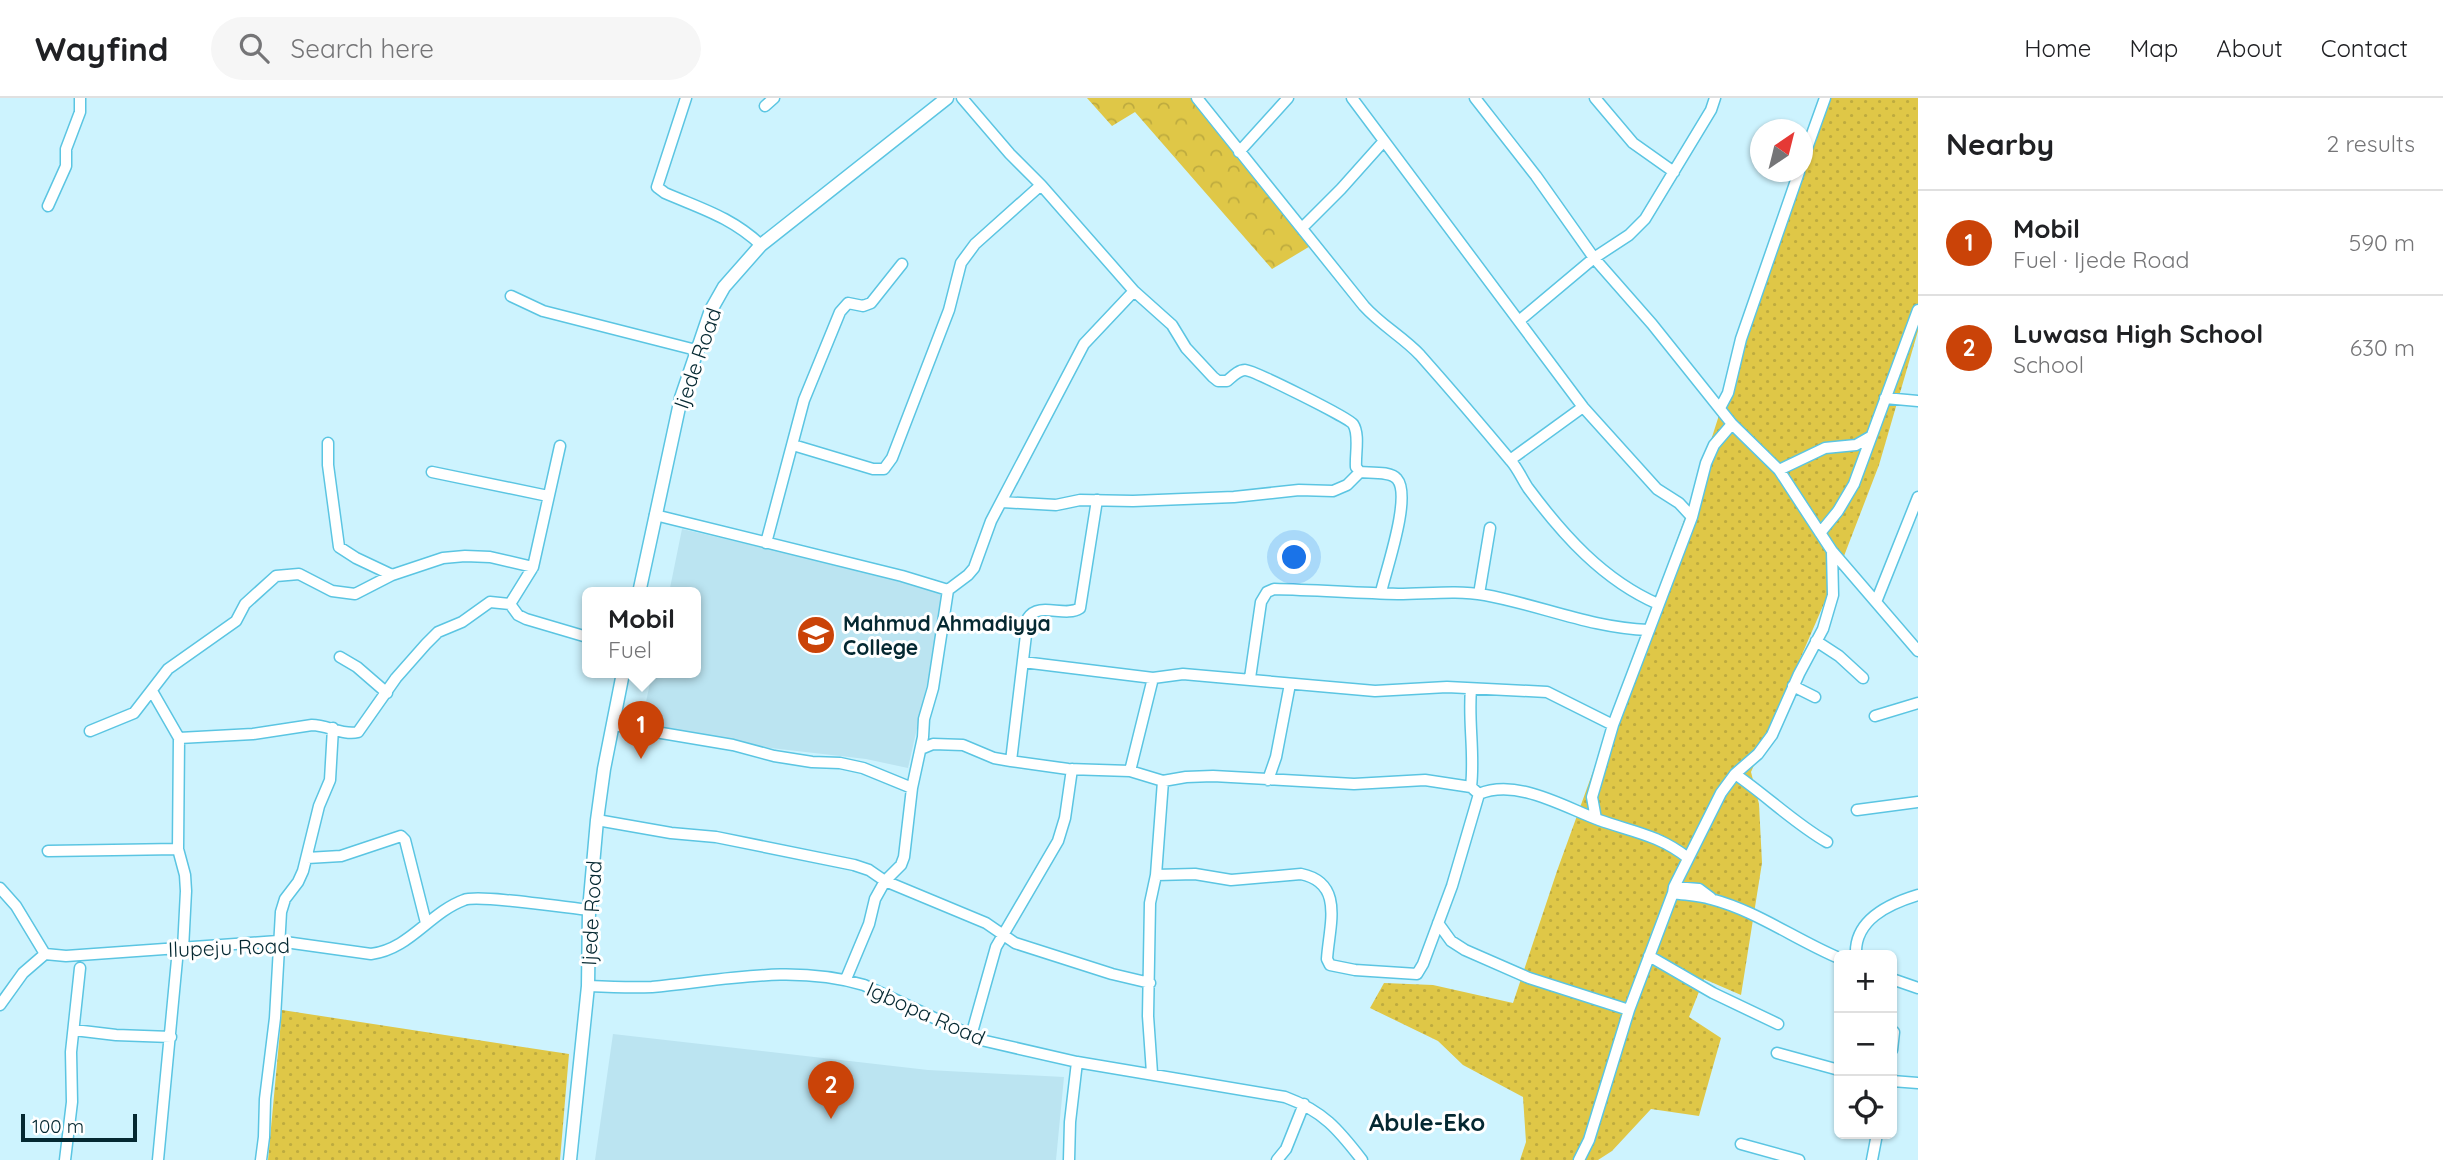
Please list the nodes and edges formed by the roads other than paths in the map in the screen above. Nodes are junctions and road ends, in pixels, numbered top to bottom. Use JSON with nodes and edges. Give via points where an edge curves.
{"nodes":[{"id":1,"x":80,"y":98,"type":"edge"},
{"id":2,"x":686,"y":98,"type":"edge"},
{"id":3,"x":947,"y":98,"type":"edge"},
{"id":4,"x":962,"y":98,"type":"edge"},
{"id":5,"x":1197,"y":98,"type":"edge"},
{"id":6,"x":1288,"y":98,"type":"edge"},
{"id":7,"x":1352,"y":98,"type":"edge"},
{"id":8,"x":1475,"y":98,"type":"edge"},
{"id":9,"x":1595,"y":98,"type":"edge"},
{"id":10,"x":1715,"y":98,"type":"edge"},
{"id":11,"x":1825,"y":98,"type":"edge"},
{"id":12,"x":1813,"y":131,"type":"edge"},
{"id":13,"x":1383,"y":142,"type":"junction"},
{"id":14,"x":1239,"y":152,"type":"junction"},
{"id":15,"x":1674,"y":172,"type":"junction"},
{"id":16,"x":1796,"y":182,"type":"edge"},
{"id":17,"x":1041,"y":185,"type":"junction"},
{"id":18,"x":48,"y":206,"type":"dead end"},
{"id":19,"x":1302,"y":228,"type":"junction"},
{"id":20,"x":761,"y":245,"type":"junction"},
{"id":21,"x":1594,"y":258,"type":"junction"},
{"id":22,"x":902,"y":264,"type":"dead end"},
{"id":23,"x":1135,"y":291,"type":"junction"},
{"id":24,"x":510,"y":296,"type":"dead end"},
{"id":25,"x":1918,"y":310,"type":"edge"},
{"id":26,"x":1520,"y":320,"type":"junction"},
{"id":27,"x":696,"y":350,"type":"junction"},
{"id":28,"x":1885,"y":398,"type":"junction"},
{"id":29,"x":1918,"y":401,"type":"edge"},
{"id":30,"x":1583,"y":407,"type":"junction"},
{"id":31,"x":1720,"y":408,"type":"junction"},
{"id":32,"x":1732,"y":424,"type":"junction"},
{"id":33,"x":1871,"y":436,"type":"junction"},
{"id":34,"x":328,"y":443,"type":"dead end"},
{"id":35,"x":793,"y":445,"type":"junction"},
{"id":36,"x":561,"y":446,"type":"dead end"},
{"id":37,"x":1510,"y":460,"type":"junction"},
{"id":38,"x":1779,"y":470,"type":"junction"},
{"id":39,"x":432,"y":472,"type":"dead end"},
{"id":40,"x":1360,"y":472,"type":"junction"},
{"id":41,"x":548,"y":496,"type":"junction"},
{"id":42,"x":1918,"y":497,"type":"edge"},
{"id":43,"x":1097,"y":500,"type":"junction"},
{"id":44,"x":1003,"y":502,"type":"junction"},
{"id":45,"x":655,"y":515,"type":"junction"},
{"id":46,"x":1692,"y":517,"type":"junction"},
{"id":47,"x":1490,"y":528,"type":"dead end"},
{"id":48,"x":1820,"y":533,"type":"junction"},
{"id":49,"x":766,"y":542,"type":"junction"},
{"id":50,"x":1832,"y":551,"type":"junction"},
{"id":51,"x":533,"y":567,"type":"junction"},
{"id":52,"x":392,"y":575,"type":"junction"},
{"id":53,"x":640,"y":587,"type":"edge"},
{"id":54,"x":948,"y":590,"type":"junction"},
{"id":55,"x":1381,"y":592,"type":"junction"},
{"id":56,"x":1479,"y":594,"type":"junction"},
{"id":57,"x":1876,"y":602,"type":"junction"},
{"id":58,"x":510,"y":604,"type":"junction"},
{"id":59,"x":1658,"y":604,"type":"junction"},
{"id":60,"x":1648,"y":630,"type":"junction"},
{"id":61,"x":582,"y":636,"type":"edge"},
{"id":62,"x":1816,"y":640,"type":"junction"},
{"id":63,"x":1918,"y":651,"type":"edge"},
{"id":64,"x":340,"y":657,"type":"dead end"},
{"id":65,"x":1023,"y":662,"type":"junction"},
{"id":66,"x":622,"y":678,"type":"edge"},
{"id":67,"x":1153,"y":678,"type":"junction"},
{"id":68,"x":1250,"y":678,"type":"junction"},
{"id":69,"x":1863,"y":678,"type":"dead end"},
{"id":70,"x":1290,"y":684,"type":"junction"},
{"id":71,"x":1793,"y":686,"type":"junction"},
{"id":72,"x":1471,"y":689,"type":"junction"},
{"id":73,"x":152,"y":691,"type":"junction"},
{"id":74,"x":387,"y":693,"type":"junction"},
{"id":75,"x":1815,"y":697,"type":"dead end"},
{"id":76,"x":1918,"y":703,"type":"edge"},
{"id":77,"x":1875,"y":716,"type":"dead end"},
{"id":78,"x":614,"y":725,"type":"junction"},
{"id":79,"x":1613,"y":725,"type":"junction"},
{"id":80,"x":332,"y":728,"type":"junction"},
{"id":81,"x":90,"y":731,"type":"dead end"},
{"id":82,"x":179,"y":738,"type":"junction"},
{"id":83,"x":928,"y":740,"type":"junction"},
{"id":84,"x":1011,"y":761,"type":"junction"},
{"id":85,"x":1072,"y":769,"type":"junction"},
{"id":86,"x":1129,"y":771,"type":"junction"},
{"id":87,"x":1735,"y":774,"type":"junction"},
{"id":88,"x":1268,"y":780,"type":"junction"},
{"id":89,"x":1163,"y":781,"type":"junction"},
{"id":90,"x":912,"y":788,"type":"junction"},
{"id":91,"x":1475,"y":790,"type":"junction"},
{"id":92,"x":1918,"y":802,"type":"edge"},
{"id":93,"x":1857,"y":810,"type":"dead end"},
{"id":94,"x":1596,"y":819,"type":"junction"},
{"id":95,"x":597,"y":820,"type":"junction"},
{"id":96,"x":1827,"y":842,"type":"dead end"},
{"id":97,"x":177,"y":849,"type":"junction"},
{"id":98,"x":48,"y":850,"type":"dead end"},
{"id":99,"x":307,"y":858,"type":"junction"},
{"id":100,"x":1688,"y":858,"type":"junction"},
{"id":101,"x":1683,"y":869,"type":"junction"},
{"id":102,"x":1156,"y":875,"type":"junction"},
{"id":103,"x":885,"y":881,"type":"junction"},
{"id":104,"x":0,"y":888,"type":"edge"},
{"id":105,"x":1699,"y":889,"type":"junction"},
{"id":106,"x":1673,"y":890,"type":"junction"},
{"id":107,"x":1918,"y":894,"type":"edge"},
{"id":108,"x":1711,"y":898,"type":"junction"},
{"id":109,"x":589,"y":910,"type":"junction"},
{"id":110,"x":426,"y":923,"type":"junction"},
{"id":111,"x":1438,"y":923,"type":"junction"},
{"id":112,"x":1004,"y":935,"type":"junction"},
{"id":113,"x":278,"y":941,"type":"junction"},
{"id":114,"x":180,"y":949,"type":"junction"},
{"id":115,"x":1856,"y":950,"type":"edge"},
{"id":116,"x":45,"y":954,"type":"junction"},
{"id":117,"x":1649,"y":956,"type":"junction"},
{"id":118,"x":1834,"y":956,"type":"edge"},
{"id":119,"x":80,"y":968,"type":"dead end"},
{"id":120,"x":846,"y":979,"type":"junction"},
{"id":121,"x":1897,"y":981,"type":"edge"},
{"id":122,"x":1150,"y":984,"type":"junction"},
{"id":123,"x":588,"y":986,"type":"junction"},
{"id":124,"x":1918,"y":988,"type":"edge"},
{"id":125,"x":0,"y":1005,"type":"edge"},
{"id":126,"x":1629,"y":1010,"type":"junction"},
{"id":127,"x":1778,"y":1024,"type":"dead end"},
{"id":128,"x":74,"y":1030,"type":"junction"},
{"id":129,"x":171,"y":1037,"type":"junction"},
{"id":130,"x":971,"y":1037,"type":"junction"},
{"id":131,"x":1777,"y":1053,"type":"dead end"},
{"id":132,"x":1077,"y":1062,"type":"junction"},
{"id":133,"x":1834,"y":1069,"type":"edge"},
{"id":134,"x":1152,"y":1073,"type":"junction"},
{"id":135,"x":1897,"y":1081,"type":"edge"},
{"id":136,"x":1918,"y":1083,"type":"edge"},
{"id":137,"x":1304,"y":1104,"type":"junction"},
{"id":138,"x":1876,"y":1139,"type":"edge"},
{"id":139,"x":1741,"y":1144,"type":"dead end"},
{"id":140,"x":65,"y":1160,"type":"edge"},
{"id":141,"x":158,"y":1160,"type":"edge"},
{"id":142,"x":261,"y":1160,"type":"edge"},
{"id":143,"x":570,"y":1160,"type":"edge"},
{"id":144,"x":1069,"y":1160,"type":"edge"},
{"id":145,"x":1277,"y":1160,"type":"edge"},
{"id":146,"x":1362,"y":1160,"type":"edge"},
{"id":147,"x":1579,"y":1160,"type":"edge"},
{"id":148,"x":1799,"y":1160,"type":"edge"},
{"id":149,"x":1872,"y":1160,"type":"edge"}],
"edges":[{"from":1,"to":18,"type":"street","via":[[66,166]]},
{"from":2,"to":20,"type":"street","via":[[657,187],[728,219]]},
{"from":3,"to":20,"type":"main road","name":"Ijede Road"},
{"from":4,"to":17,"type":"street"},
{"from":5,"to":14,"type":"street"},
{"from":6,"to":14,"type":"street"},
{"from":7,"to":13,"type":"street"},
{"from":8,"to":21,"type":"street"},
{"from":9,"to":15,"type":"street","via":[[1633,144]]},
{"from":10,"to":15,"type":"street"},
{"from":11,"to":12,"type":"street"},
{"from":13,"to":19,"type":"street"},
{"from":13,"to":26,"type":"street"},
{"from":14,"to":19,"type":"street"},
{"from":15,"to":21,"type":"street","via":[[1645,219]]},
{"from":16,"to":31,"type":"street"},
{"from":17,"to":23,"type":"street"},
{"from":17,"to":35,"type":"street","via":[[975,244],[961,263],[950,310],[888,464],[879,470]]},
{"from":19,"to":37,"type":"street","via":[[1364,306],[1415,349]]},
{"from":20,"to":27,"type":"main road","name":"Ijede Road","via":[[724,287]]},
{"from":21,"to":26,"type":"street"},
{"from":21,"to":31,"type":"street"},
{"from":22,"to":35,"type":"street","via":[[871,303],[848,303],[840,312],[804,400]]},
{"from":23,"to":40,"type":"street","via":[[1166,318],[1186,348],[1218,381],[1249,370],[1350,421]]},
{"from":23,"to":44,"type":"street","via":[[1084,344]]},
{"from":24,"to":27,"type":"street","via":[[543,311]]},
{"from":25,"to":28,"type":"street"},
{"from":26,"to":30,"type":"street"},
{"from":27,"to":45,"type":"main road","name":"Ijede Road"},
{"from":28,"to":29,"type":"street"},
{"from":28,"to":33,"type":"street"},
{"from":30,"to":37,"type":"street"},
{"from":30,"to":46,"type":"street","via":[[1657,489]]},
{"from":31,"to":32,"type":"street"},
{"from":32,"to":38,"type":"street"},
{"from":32,"to":46,"type":"street","via":[[1706,463]]},
{"from":33,"to":38,"type":"street","via":[[1856,446],[1825,448]]},
{"from":33,"to":48,"type":"street","via":[[1847,498]]},
{"from":34,"to":52,"type":"street","via":[[339,547]]},
{"from":35,"to":49,"type":"street"},
{"from":36,"to":41,"type":"street"},
{"from":37,"to":59,"type":"street","via":[[1569,539],[1611,578]]},
{"from":38,"to":48,"type":"street"},
{"from":39,"to":41,"type":"street"},
{"from":40,"to":43,"type":"street","via":[[1333,491]]},
{"from":40,"to":55,"type":"street","via":[[1392,475],[1401,488],[1402,512]]},
{"from":41,"to":51,"type":"street"},
{"from":42,"to":57,"type":"street"},
{"from":43,"to":44,"type":"street","via":[[1056,505]]},
{"from":43,"to":65,"type":"street","via":[[1080,608],[1030,614]]},
{"from":44,"to":54,"type":"street","via":[[974,568]]},
{"from":45,"to":49,"type":"street"},
{"from":45,"to":53,"type":"main road","name":"Ijede Road"},
{"from":46,"to":59,"type":"street"},
{"from":47,"to":56,"type":"street"},
{"from":48,"to":50,"type":"street"},
{"from":49,"to":54,"type":"street"},
{"from":50,"to":57,"type":"street"},
{"from":50,"to":62,"type":"street","via":[[1833,596]]},
{"from":51,"to":52,"type":"street","via":[[465,556],[443,558]]},
{"from":51,"to":58,"type":"street"},
{"from":52,"to":73,"type":"street","via":[[355,594],[332,591],[299,574],[276,576],[245,604],[236,621],[169,669]]},
{"from":54,"to":83,"type":"street","via":[[924,719]]},
{"from":55,"to":56,"type":"street"},
{"from":55,"to":68,"type":"street","via":[[1267,592],[1261,602]]},
{"from":56,"to":60,"type":"street","via":[[1586,621]]},
{"from":57,"to":63,"type":"street"},
{"from":58,"to":61,"type":"street","via":[[526,620]]},
{"from":58,"to":74,"type":"street","via":[[484,604],[462,622],[438,632]]},
{"from":59,"to":60,"type":"street"},
{"from":60,"to":79,"type":"street"},
{"from":62,"to":69,"type":"street"},
{"from":62,"to":71,"type":"street"},
{"from":64,"to":74,"type":"street"},
{"from":65,"to":67,"type":"street"},
{"from":65,"to":84,"type":"street"},
{"from":66,"to":78,"type":"main road","name":"Ijede Road"},
{"from":67,"to":68,"type":"street","via":[[1183,674]]},
{"from":67,"to":86,"type":"street"},
{"from":68,"to":70,"type":"street"},
{"from":70,"to":72,"type":"street","via":[[1375,691]]},
{"from":70,"to":88,"type":"street"},
{"from":71,"to":75,"type":"street"},
{"from":71,"to":87,"type":"street","via":[[1772,735]]},
{"from":72,"to":79,"type":"street","via":[[1547,692]]},
{"from":72,"to":91,"type":"street"},
{"from":73,"to":81,"type":"street","via":[[134,713]]},
{"from":73,"to":82,"type":"street"},
{"from":74,"to":80,"type":"street","via":[[358,732]]},
{"from":76,"to":77,"type":"street"},
{"from":78,"to":90,"type":"street","via":[[774,756],[840,763]]},
{"from":78,"to":95,"type":"main road","name":"Ijede Road"},
{"from":79,"to":94,"type":"street","via":[[1592,797]]},
{"from":80,"to":82,"type":"street","via":[[312,725]]},
{"from":80,"to":99,"type":"street","via":[[330,780]]},
{"from":82,"to":97,"type":"street"},
{"from":83,"to":84,"type":"street","via":[[963,745]]},
{"from":83,"to":90,"type":"street","via":[[921,749]]},
{"from":84,"to":85,"type":"street"},
{"from":85,"to":86,"type":"street"},
{"from":85,"to":112,"type":"street","via":[[1058,841]]},
{"from":86,"to":89,"type":"street"},
{"from":87,"to":96,"type":"street"},
{"from":87,"to":100,"type":"street"},
{"from":88,"to":89,"type":"street","via":[[1213,776]]},
{"from":88,"to":91,"type":"street","via":[[1354,784],[1425,780]]},
{"from":89,"to":102,"type":"street"},
{"from":90,"to":103,"type":"street","via":[[905,857]]},
{"from":91,"to":94,"type":"street","via":[[1525,792]]},
{"from":91,"to":111,"type":"street","via":[[1466,841]]},
{"from":92,"to":93,"type":"street"},
{"from":94,"to":100,"type":"street","via":[[1661,839]]},
{"from":95,"to":103,"type":"street","via":[[716,837],[854,865]]},
{"from":95,"to":109,"type":"main road","name":"Ijede Road"},
{"from":97,"to":98,"type":"street"},
{"from":97,"to":114,"type":"street","via":[[186,891]]},
{"from":99,"to":110,"type":"street","via":[[341,856],[401,836]]},
{"from":99,"to":113,"type":"street","via":[[282,905]]},
{"from":100,"to":101,"type":"street"},
{"from":101,"to":105,"type":"street"},
{"from":101,"to":106,"type":"street"},
{"from":102,"to":111,"type":"street","via":[[1195,874],[1231,880],[1310,876],[1328,889],[1332,901],[1326,959],[1335,968],[1417,974]]},
{"from":102,"to":122,"type":"street","via":[[1150,903]]},
{"from":103,"to":112,"type":"street"},
{"from":103,"to":120,"type":"street"},
{"from":104,"to":116,"type":"street"},
{"from":105,"to":106,"type":"street"},
{"from":105,"to":108,"type":"street"},
{"from":106,"to":108,"type":"street"},
{"from":106,"to":117,"type":"street"},
{"from":107,"to":115,"type":"street","via":[[1866,922]]},
{"from":108,"to":118,"type":"street","via":[[1760,917]]},
{"from":109,"to":110,"type":"street","name":"Ilupeju Road","via":[[467,898]]},
{"from":109,"to":123,"type":"main road","name":"Ijede Road"},
{"from":110,"to":113,"type":"street","name":"Ilupeju Road","via":[[411,938],[384,952]]},
{"from":111,"to":126,"type":"street","via":[[1451,941],[1465,950],[1529,978]]},
{"from":112,"to":122,"type":"street","via":[[1015,943]]},
{"from":112,"to":130,"type":"street","via":[[996,947]]},
{"from":113,"to":114,"type":"street","name":"Ilupeju Road"},
{"from":113,"to":142,"type":"street"},
{"from":114,"to":116,"type":"street","name":"Ilupeju Road"},
{"from":114,"to":129,"type":"street"},
{"from":116,"to":125,"type":"street","via":[[23,973]]},
{"from":117,"to":126,"type":"street"},
{"from":117,"to":127,"type":"street"},
{"from":119,"to":128,"type":"street"},
{"from":120,"to":123,"type":"street","name":"Igbopa Road","via":[[800,973],[649,987]]},
{"from":120,"to":130,"type":"street","name":"Igbopa Road"},
{"from":121,"to":124,"type":"street"},
{"from":122,"to":134,"type":"street"},
{"from":123,"to":143,"type":"main road","name":"Ijede Road"},
{"from":126,"to":147,"type":"street"},
{"from":128,"to":129,"type":"street"},
{"from":128,"to":140,"type":"street"},
{"from":129,"to":141,"type":"street"},
{"from":130,"to":132,"type":"street","name":"Igbopa Road"},
{"from":131,"to":133,"type":"street"},
{"from":132,"to":134,"type":"street","name":"Igbopa Road"},
{"from":132,"to":144,"type":"street"},
{"from":134,"to":137,"type":"street","name":"Igbopa Road","via":[[1269,1093]]},
{"from":135,"to":136,"type":"street"},
{"from":137,"to":145,"type":"street"},
{"from":137,"to":146,"type":"street","name":"Igbopa Road","via":[[1334,1125]]},
{"from":138,"to":149,"type":"street"},
{"from":139,"to":148,"type":"street"}]}
